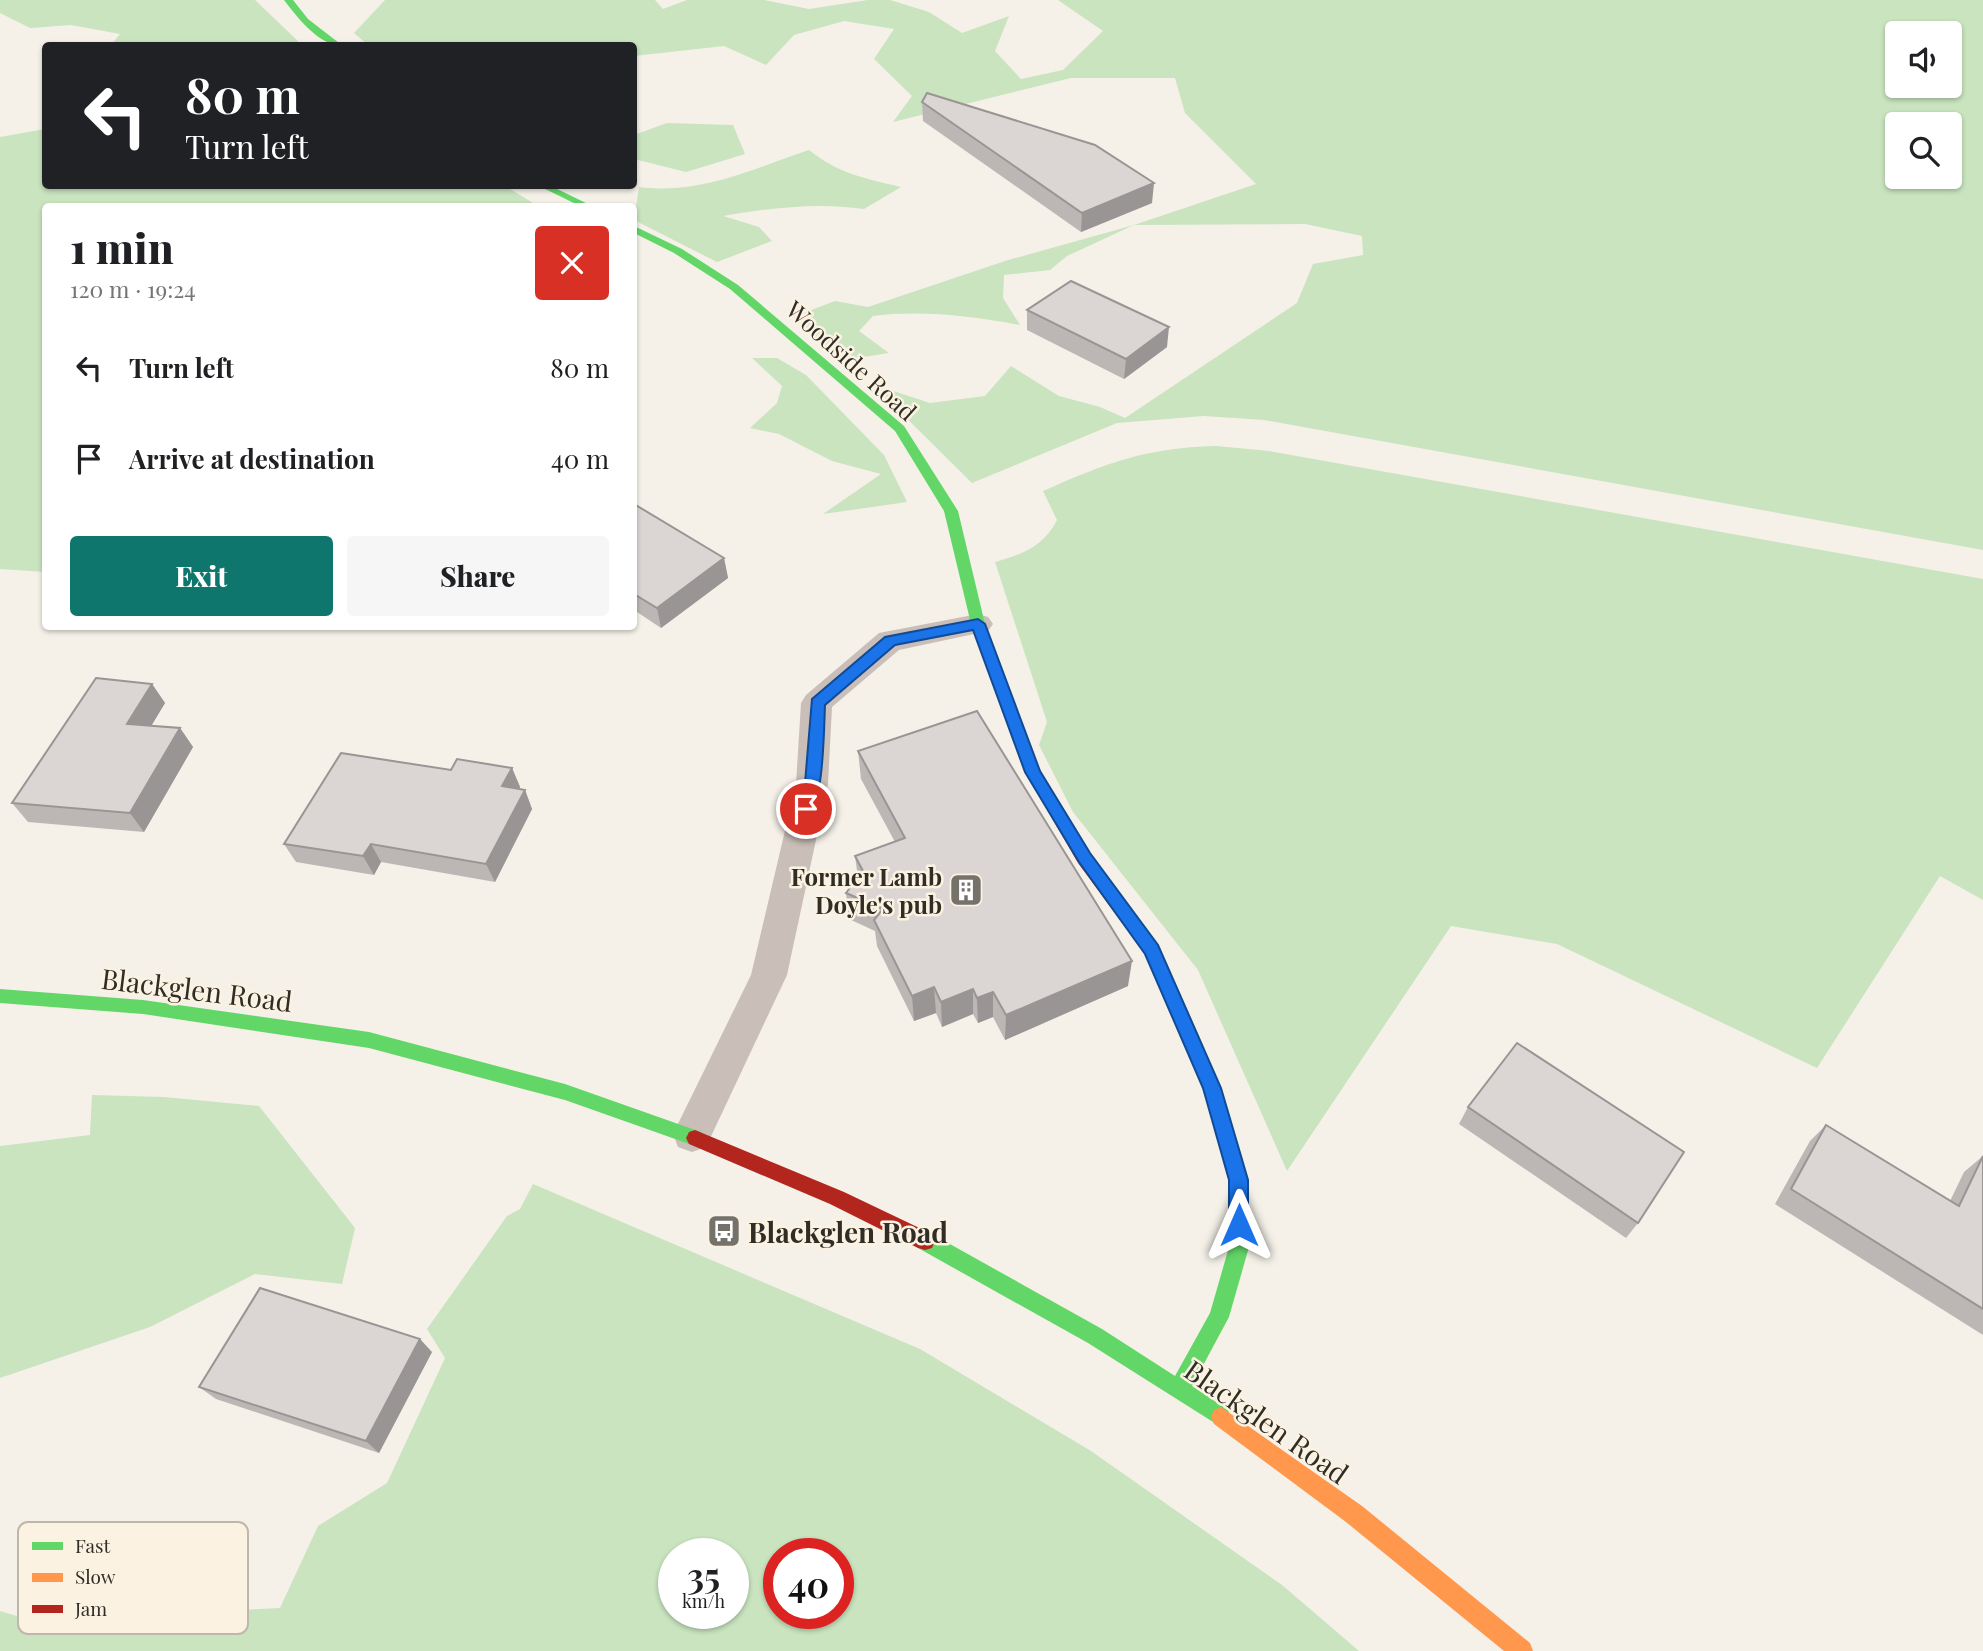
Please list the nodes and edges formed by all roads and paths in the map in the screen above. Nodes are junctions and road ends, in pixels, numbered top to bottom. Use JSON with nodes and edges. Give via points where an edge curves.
{"nodes":[{"id":1,"x":288,"y":0,"type":"edge"},
{"id":2,"x":334,"y":42,"type":"edge"},
{"id":3,"x":550,"y":189,"type":"edge"},
{"id":4,"x":581,"y":203,"type":"edge"},
{"id":5,"x":637,"y":230,"type":"edge"},
{"id":6,"x":978,"y":624,"type":"junction"},
{"id":7,"x":0,"y":996,"type":"edge"},
{"id":8,"x":692,"y":1134,"type":"junction"},
{"id":9,"x":1179,"y":1389,"type":"junction"},
{"id":10,"x":1522,"y":1651,"type":"edge"}],
"edges":[{"from":1,"to":2,"type":"street","via":[[305,21]]},
{"from":3,"to":4,"type":"street"},
{"from":5,"to":6,"type":"street","name":"Woodside Road","via":[[734,287],[900,429],[951,511]]},
{"from":6,"to":8,"type":"lane","via":[[890,641],[817,703],[812,783],[769,975]]},
{"from":6,"to":9,"type":"street","name":"Woodside Road","via":[[1033,772],[1084,858],[1152,950],[1212,1088],[1239,1180],[1239,1247],[1219,1317]]},
{"from":7,"to":8,"type":"street","name":"Blackglen Road","via":[[140,1007],[357,1037],[513,1077]]},
{"from":8,"to":9,"type":"street","name":"Blackglen Road","via":[[929,1242]]},
{"from":9,"to":10,"type":"street","name":"Blackglen Road","via":[[1410,1557]]}]}
